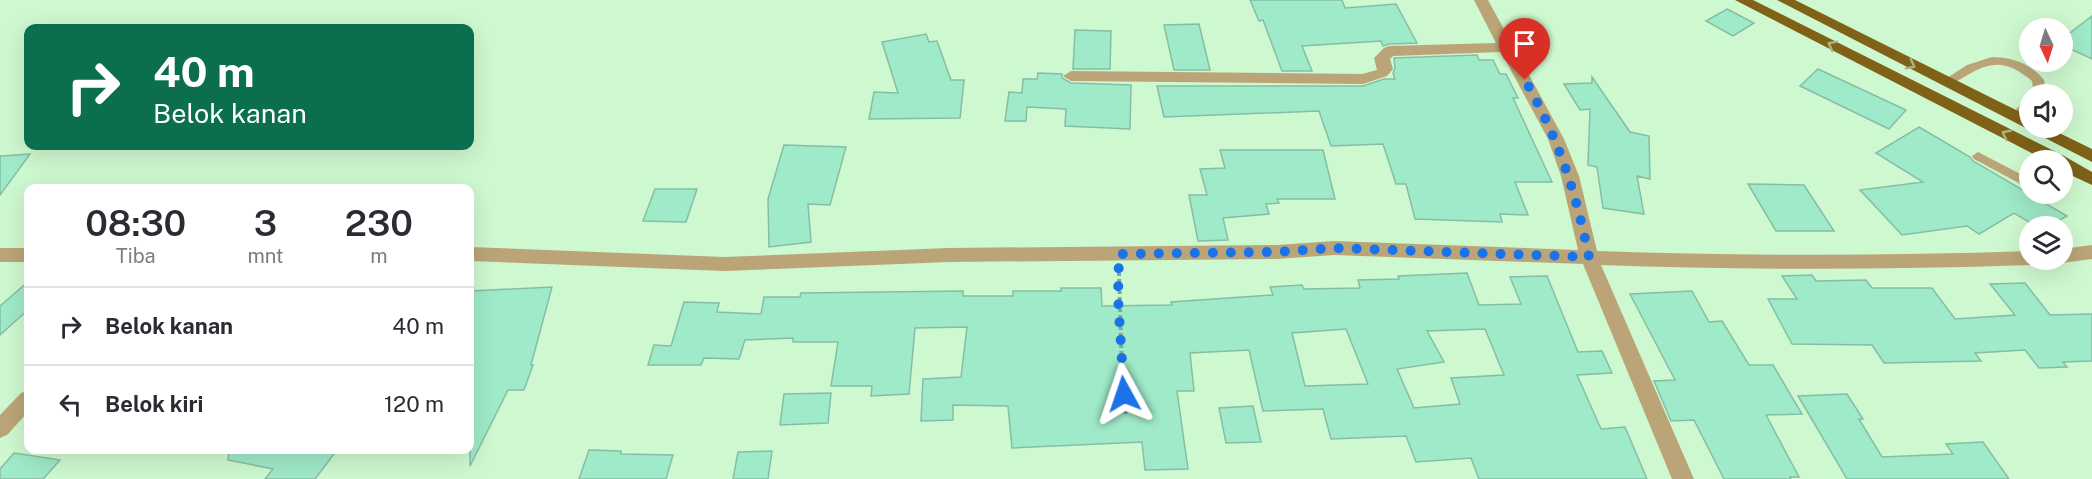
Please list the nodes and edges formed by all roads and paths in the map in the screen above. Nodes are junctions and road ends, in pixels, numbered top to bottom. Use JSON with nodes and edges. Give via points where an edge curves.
{"nodes":[{"id":1,"x":1481,"y":0,"type":"edge"},
{"id":2,"x":1742,"y":0,"type":"edge"},
{"id":3,"x":1784,"y":0,"type":"edge"},
{"id":4,"x":1507,"y":47,"type":"junction"},
{"id":5,"x":1071,"y":76,"type":"dead end"},
{"id":6,"x":1947,"y":82,"type":"junction"},
{"id":7,"x":2038,"y":84,"type":"edge"},
{"id":8,"x":2019,"y":119,"type":"edge"},
{"id":9,"x":2056,"y":138,"type":"edge"},
{"id":10,"x":2038,"y":150,"type":"edge"},
{"id":11,"x":1978,"y":156,"type":"dead end"},
{"id":12,"x":2092,"y":156,"type":"edge"},
{"id":13,"x":2073,"y":169,"type":"edge"},
{"id":14,"x":2019,"y":179,"type":"edge"},
{"id":15,"x":2092,"y":179,"type":"edge"},
{"id":16,"x":2092,"y":252,"type":"edge"},
{"id":17,"x":1119,"y":254,"type":"junction"},
{"id":18,"x":0,"y":255,"type":"edge"},
{"id":19,"x":24,"y":255,"type":"edge"},
{"id":20,"x":474,"y":255,"type":"edge"},
{"id":21,"x":2073,"y":255,"type":"edge"},
{"id":22,"x":1589,"y":257,"type":"junction"},
{"id":23,"x":2019,"y":258,"type":"edge"},
{"id":24,"x":24,"y":403,"type":"edge"},
{"id":25,"x":1126,"y":415,"type":"dead end"},
{"id":26,"x":0,"y":429,"type":"edge"},
{"id":27,"x":1683,"y":479,"type":"edge"}],
"edges":[{"from":1,"to":4,"type":"street"},
{"from":10,"to":2,"type":"highway","one_way":true},
{"from":3,"to":6,"type":"highway","one_way":true},
{"from":4,"to":5,"type":"street","via":[[1389,51],[1382,58],[1382,73],[1363,79]]},
{"from":4,"to":22,"type":"street","via":[[1556,140],[1570,176]]},
{"from":6,"to":7,"type":"lane","via":[[1984,60],[2005,60],[2015,63]]},
{"from":6,"to":8,"type":"highway"},
{"from":9,"to":12,"type":"highway"},
{"from":11,"to":14,"type":"lane"},
{"from":13,"to":15,"type":"highway"},
{"from":16,"to":21,"type":"street"},
{"from":17,"to":20,"type":"street","via":[[949,255],[724,264]]},
{"from":17,"to":22,"type":"street","via":[[1334,248]]},
{"from":17,"to":25,"type":"path"},
{"from":18,"to":19,"type":"street"},
{"from":22,"to":23,"type":"street","via":[[1711,262]]},
{"from":22,"to":27,"type":"street"},
{"from":24,"to":26,"type":"street"}]}
